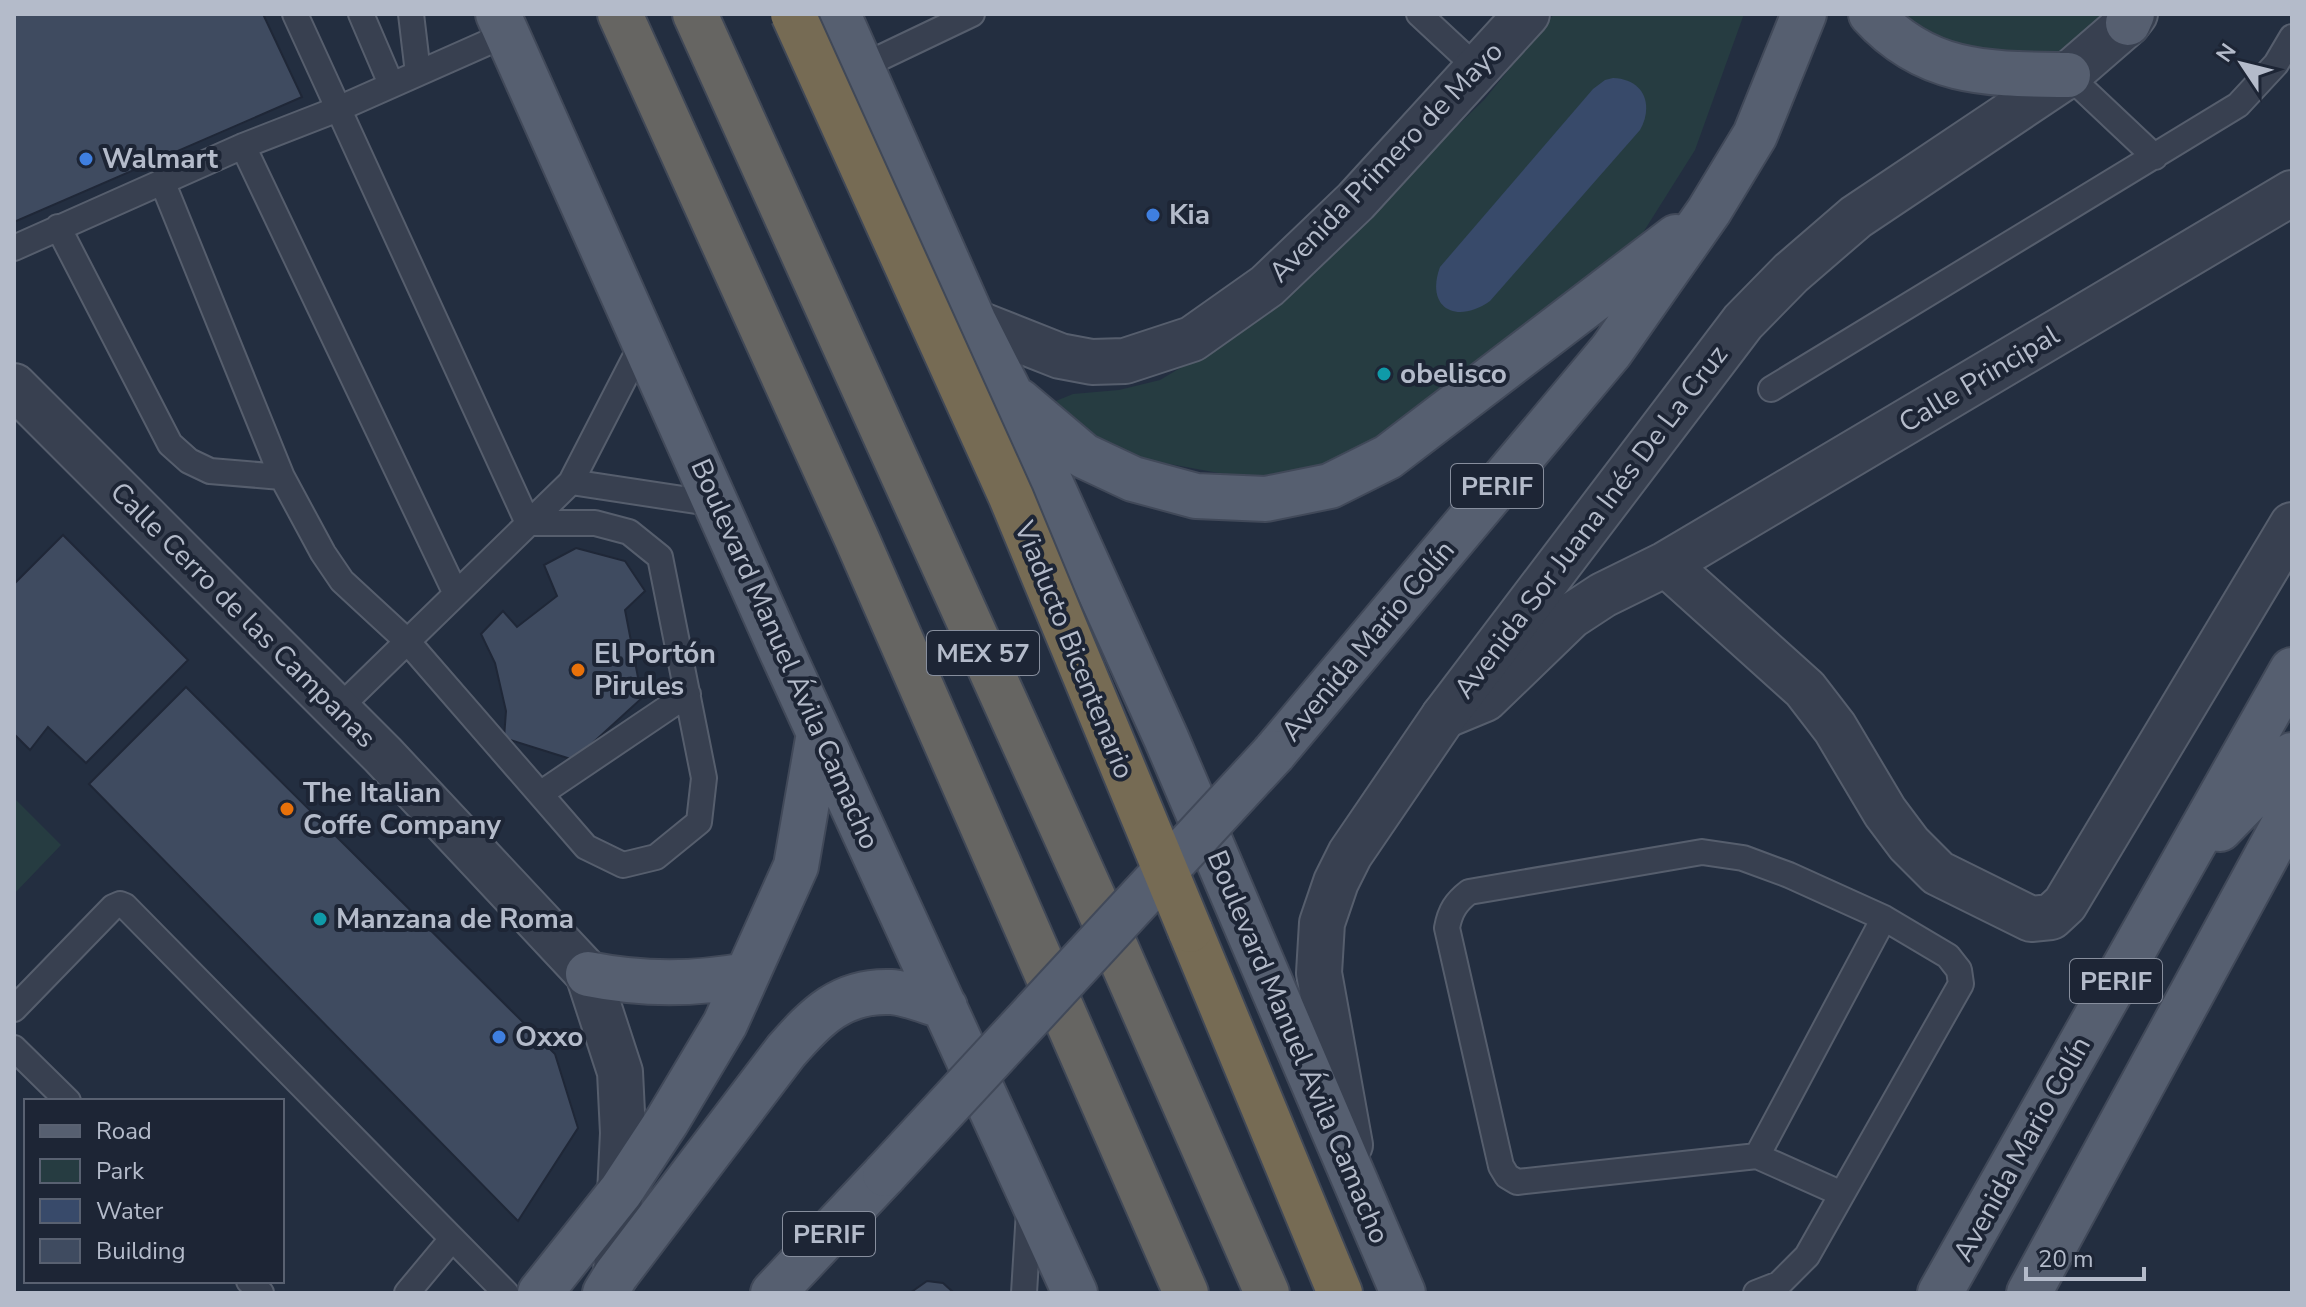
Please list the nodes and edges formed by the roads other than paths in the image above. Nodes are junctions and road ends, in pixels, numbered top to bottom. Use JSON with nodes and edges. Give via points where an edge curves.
{"nodes":[{"id":1,"x":295,"y":14,"type":"edge"},
{"id":2,"x":361,"y":14,"type":"edge"},
{"id":3,"x":411,"y":14,"type":"edge"},
{"id":4,"x":620,"y":14,"type":"edge"},
{"id":5,"x":695,"y":14,"type":"edge"},
{"id":6,"x":722,"y":14,"type":"edge"},
{"id":7,"x":793,"y":14,"type":"edge"},
{"id":8,"x":838,"y":14,"type":"edge"},
{"id":9,"x":972,"y":14,"type":"edge"},
{"id":10,"x":1419,"y":14,"type":"edge"},
{"id":11,"x":1527,"y":14,"type":"edge"},
{"id":12,"x":1804,"y":14,"type":"edge"},
{"id":13,"x":1871,"y":14,"type":"edge"},
{"id":14,"x":2131,"y":17,"type":"edge"},
{"id":15,"x":503,"y":24,"type":"edge"},
{"id":16,"x":2292,"y":37,"type":"edge"},
{"id":17,"x":861,"y":67,"type":"junction"},
{"id":18,"x":1476,"y":67,"type":"junction"},
{"id":19,"x":719,"y":68,"type":"junction"},
{"id":20,"x":418,"y":73,"type":"junction"},
{"id":21,"x":2068,"y":75,"type":"junction"},
{"id":22,"x":391,"y":84,"type":"junction"},
{"id":23,"x":338,"y":109,"type":"junction"},
{"id":24,"x":243,"y":146,"type":"junction"},
{"id":25,"x":2155,"y":157,"type":"junction"},
{"id":26,"x":162,"y":181,"type":"junction"},
{"id":27,"x":2292,"y":193,"type":"edge"},
{"id":28,"x":1709,"y":211,"type":"junction"},
{"id":29,"x":58,"y":227,"type":"junction"},
{"id":30,"x":14,"y":248,"type":"edge"},
{"id":31,"x":974,"y":322,"type":"junction"},
{"id":32,"x":644,"y":340,"type":"junction"},
{"id":33,"x":14,"y":386,"type":"edge"},
{"id":34,"x":1771,"y":389,"type":"dead end"},
{"id":35,"x":1010,"y":393,"type":"junction"},
{"id":36,"x":282,"y":477,"type":"junction"},
{"id":37,"x":571,"y":482,"type":"junction"},
{"id":38,"x":716,"y":504,"type":"junction"},
{"id":39,"x":528,"y":523,"type":"junction"},
{"id":40,"x":2292,"y":525,"type":"edge"},
{"id":41,"x":1666,"y":564,"type":"junction"},
{"id":42,"x":456,"y":594,"type":"junction"},
{"id":43,"x":407,"y":641,"type":"junction"},
{"id":44,"x":2292,"y":670,"type":"edge"},
{"id":45,"x":688,"y":694,"type":"junction"},
{"id":46,"x":337,"y":710,"type":"junction"},
{"id":47,"x":1444,"y":716,"type":"junction"},
{"id":48,"x":819,"y":733,"type":"junction"},
{"id":49,"x":2292,"y":755,"type":"edge"},
{"id":50,"x":540,"y":794,"type":"junction"},
{"id":51,"x":2292,"y":809,"type":"edge"},
{"id":52,"x":2179,"y":870,"type":"junction"},
{"id":53,"x":1884,"y":918,"type":"junction"},
{"id":54,"x":588,"y":974,"type":"junction"},
{"id":55,"x":747,"y":975,"type":"junction"},
{"id":56,"x":945,"y":1007,"type":"junction"},
{"id":57,"x":14,"y":1009,"type":"edge"},
{"id":58,"x":14,"y":1048,"type":"edge"},
{"id":59,"x":66,"y":1099,"type":"edge"},
{"id":60,"x":1757,"y":1156,"type":"junction"},
{"id":61,"x":1357,"y":1186,"type":"junction"},
{"id":62,"x":621,"y":1191,"type":"junction"},
{"id":63,"x":1029,"y":1192,"type":"junction"},
{"id":64,"x":1842,"y":1194,"type":"junction"},
{"id":65,"x":452,"y":1239,"type":"junction"},
{"id":66,"x":611,"y":1284,"type":"edge"},
{"id":67,"x":407,"y":1293,"type":"edge"},
{"id":68,"x":506,"y":1293,"type":"edge"},
{"id":69,"x":540,"y":1293,"type":"edge"},
{"id":70,"x":773,"y":1293,"type":"edge"},
{"id":71,"x":1024,"y":1293,"type":"edge"},
{"id":72,"x":1075,"y":1293,"type":"edge"},
{"id":73,"x":1186,"y":1293,"type":"edge"},
{"id":74,"x":1267,"y":1293,"type":"edge"},
{"id":75,"x":1340,"y":1293,"type":"edge"},
{"id":76,"x":1403,"y":1293,"type":"edge"},
{"id":77,"x":1756,"y":1293,"type":"edge"},
{"id":78,"x":1940,"y":1293,"type":"edge"},
{"id":79,"x":2029,"y":1293,"type":"edge"}],
"edges":[{"from":1,"to":23,"type":"lane"},
{"from":2,"to":22,"type":"lane"},
{"from":3,"to":20,"type":"lane"},
{"from":4,"to":73,"type":"highway","number":"MEX 57","via":[[856,537]]},
{"from":5,"to":19,"type":"highway","number":"MEX 57"},
{"from":6,"to":19,"type":"highway"},
{"from":7,"to":75,"type":"highway","name":"Viaducto Bicentenario","bridge":true,"via":[[1011,497]]},
{"from":8,"to":17,"type":"main road","name":"Boulevard Manuel Ávila Camacho"},
{"from":9,"to":17,"type":"lane"},
{"from":10,"to":18,"type":"lane"},
{"from":11,"to":18,"type":"street","name":"Avenida Primero de Mayo"},
{"from":12,"to":28,"type":"main road","name":"Avenida Mario Colín","number":"PERIF","via":[[1755,135]]},
{"from":13,"to":21,"type":"main road","via":[[1906,47],[1954,67]]},
{"from":14,"to":21,"type":"street","name":"Avenida Sor Juana Inés De La Cruz"},
{"from":15,"to":20,"type":"lane"},
{"from":15,"to":32,"type":"main road","name":"Boulevard Manuel Ávila Camacho"},
{"from":16,"to":25,"type":"lane","via":[[2276,64],[2238,105]]},
{"from":17,"to":31,"type":"main road","name":"Boulevard Manuel Ávila Camacho"},
{"from":18,"to":31,"type":"street","name":"Avenida Primero de Mayo","via":[[1345,212],[1267,286],[1192,339],[1125,361],[1092,362],[1060,356]]},
{"from":19,"to":74,"type":"highway","number":"MEX 57"},
{"from":20,"to":22,"type":"lane"},
{"from":21,"to":25,"type":"lane"},
{"from":21,"to":47,"type":"street","name":"Avenida Sor Juana Inés De La Cruz","via":[[1856,217],[1743,322]]},
{"from":22,"to":23,"type":"lane"},
{"from":23,"to":24,"type":"lane"},
{"from":23,"to":39,"type":"lane"},
{"from":24,"to":26,"type":"lane"},
{"from":24,"to":42,"type":"lane"},
{"from":25,"to":34,"type":"lane"},
{"from":26,"to":29,"type":"lane"},
{"from":26,"to":36,"type":"lane"},
{"from":27,"to":41,"type":"street","name":"Calle Principal"},
{"from":28,"to":35,"type":"main road","via":[[1388,457],[1330,486],[1266,499],[1196,496],[1133,479],[1084,456]]},
{"from":28,"to":70,"type":"main road","name":"Avenida Mario Colín","number":"PERIF","bridge":true,"via":[[1611,351],[1274,753]]},
{"from":29,"to":30,"type":"lane"},
{"from":29,"to":36,"type":"lane","via":[[170,444],[210,471]]},
{"from":31,"to":35,"type":"main road","name":"Boulevard Manuel Ávila Camacho"},
{"from":32,"to":37,"type":"lane"},
{"from":32,"to":38,"type":"main road","name":"Boulevard Manuel Ávila Camacho"},
{"from":33,"to":46,"type":"street","name":"Calle Cerro de las Campanas"},
{"from":35,"to":61,"type":"main road","name":"Boulevard Manuel Ávila Camacho","via":[[1166,738]]},
{"from":36,"to":43,"type":"lane","via":[[342,581]]},
{"from":37,"to":38,"type":"lane"},
{"from":37,"to":39,"type":"lane"},
{"from":38,"to":48,"type":"main road","name":"Boulevard Manuel Ávila Camacho"},
{"from":39,"to":42,"type":"lane"},
{"from":39,"to":45,"type":"lane","via":[[595,523],[629,532],[660,557]]},
{"from":40,"to":41,"type":"street","via":[[2065,904],[2051,917],[2031,919],[1938,873],[1885,812],[1805,689]]},
{"from":41,"to":47,"type":"street","name":"Calle Principal","via":[[1571,616],[1485,699]]},
{"from":42,"to":43,"type":"lane"},
{"from":43,"to":46,"type":"lane"},
{"from":43,"to":50,"type":"lane"},
{"from":44,"to":52,"type":"main road","name":"Avenida Mario Colín","number":"PERIF"},
{"from":45,"to":50,"type":"lane"},
{"from":45,"to":50,"type":"lane","via":[[704,778],[699,822],[656,857],[623,865],[586,847]]},
{"from":46,"to":54,"type":"street","name":"Calle Cerro de las Campanas"},
{"from":47,"to":61,"type":"street","name":"Avenida Sor Juana Inés De La Cruz","via":[[1350,854],[1322,923],[1319,973]]},
{"from":48,"to":55,"type":"main road","via":[[796,866]]},
{"from":48,"to":56,"type":"main road","name":"Boulevard Manuel Ávila Camacho"},
{"from":49,"to":52,"type":"main road"},
{"from":51,"to":79,"type":"main road"},
{"from":52,"to":78,"type":"main road","name":"Avenida Mario Colín","number":"PERIF"},
{"from":53,"to":60,"type":"lane"},
{"from":53,"to":60,"type":"lane","via":[[1743,858],[1702,852],[1469,892],[1450,914],[1447,928],[1507,1176],[1517,1182]]},
{"from":53,"to":64,"type":"lane","via":[[1948,956],[1959,970],[1961,984]]},
{"from":54,"to":55,"type":"main road","via":[[687,984]]},
{"from":54,"to":62,"type":"street","name":"Calle Cerro de las Campanas","via":[[620,1072]]},
{"from":55,"to":62,"type":"main road","via":[[725,1024]]},
{"from":56,"to":63,"type":"main road","name":"Boulevard Manuel Ávila Camacho"},
{"from":56,"to":66,"type":"main road","via":[[893,992],[855,994],[816,1017]]},
{"from":57,"to":65,"type":"lane","via":[[113,907],[125,906]]},
{"from":58,"to":59,"type":"lane"},
{"from":60,"to":64,"type":"lane"},
{"from":61,"to":76,"type":"main road","name":"Boulevard Manuel Ávila Camacho"},
{"from":62,"to":66,"type":"street","name":"Calle Cerro de las Campanas"},
{"from":62,"to":69,"type":"main road"},
{"from":63,"to":71,"type":"lane"},
{"from":63,"to":72,"type":"main road","name":"Boulevard Manuel Ávila Camacho"},
{"from":64,"to":77,"type":"lane","via":[[1807,1256],[1779,1284]]},
{"from":65,"to":67,"type":"lane"},
{"from":65,"to":68,"type":"lane"}]}
